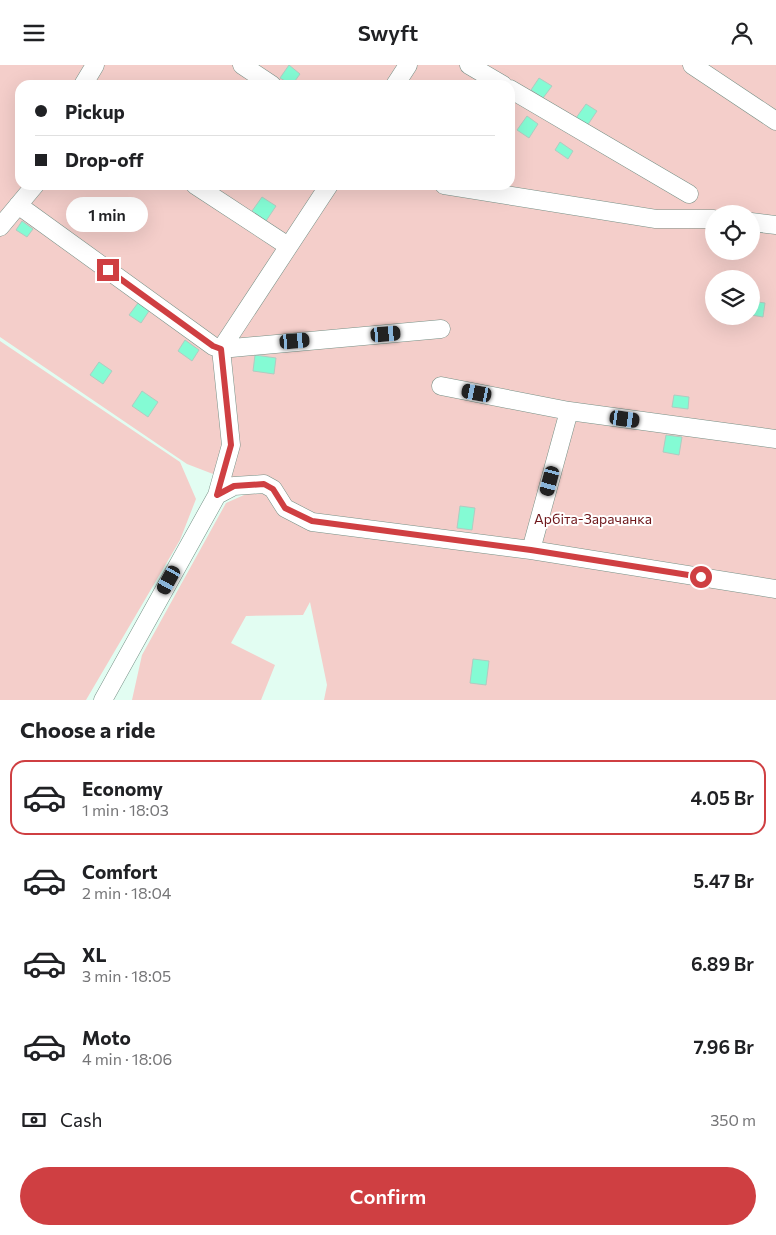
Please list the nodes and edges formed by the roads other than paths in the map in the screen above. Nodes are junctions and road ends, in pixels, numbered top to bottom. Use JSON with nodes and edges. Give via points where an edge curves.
{"nodes":[{"id":1,"x":95,"y":65,"type":"edge"},
{"id":2,"x":242,"y":65,"type":"edge"},
{"id":3,"x":408,"y":65,"type":"edge"},
{"id":4,"x":469,"y":65,"type":"edge"},
{"id":5,"x":692,"y":65,"type":"edge"},
{"id":6,"x":86,"y":80,"type":"edge"},
{"id":7,"x":264,"y":80,"type":"edge"},
{"id":8,"x":398,"y":80,"type":"edge"},
{"id":9,"x":494,"y":80,"type":"edge"},
{"id":10,"x":515,"y":92,"type":"edge"},
{"id":11,"x":776,"y":121,"type":"edge"},
{"id":12,"x":31,"y":190,"type":"edge"},
{"id":13,"x":203,"y":190,"type":"edge"},
{"id":14,"x":327,"y":190,"type":"edge"},
{"id":15,"x":475,"y":190,"type":"edge"},
{"id":16,"x":689,"y":194,"type":"dead end"},
{"id":17,"x":18,"y":205,"type":"junction"},
{"id":18,"x":705,"y":219,"type":"edge"},
{"id":19,"x":760,"y":223,"type":"edge"},
{"id":20,"x":776,"y":225,"type":"edge"},
{"id":21,"x":0,"y":227,"type":"edge"},
{"id":22,"x":288,"y":246,"type":"junction"},
{"id":23,"x":441,"y":329,"type":"dead end"},
{"id":24,"x":221,"y":349,"type":"junction"},
{"id":25,"x":441,"y":386,"type":"dead end"},
{"id":26,"x":569,"y":411,"type":"junction"},
{"id":27,"x":776,"y":439,"type":"edge"},
{"id":28,"x":217,"y":495,"type":"junction"},
{"id":29,"x":531,"y":550,"type":"junction"},
{"id":30,"x":776,"y":589,"type":"edge"},
{"id":31,"x":103,"y":700,"type":"edge"}],
"edges":[{"from":1,"to":6,"type":"street"},
{"from":2,"to":7,"type":"street"},
{"from":3,"to":8,"type":"street"},
{"from":4,"to":9,"type":"street"},
{"from":5,"to":11,"type":"street"},
{"from":10,"to":16,"type":"street"},
{"from":12,"to":17,"type":"street"},
{"from":13,"to":22,"type":"street"},
{"from":14,"to":22,"type":"street"},
{"from":15,"to":18,"type":"street","via":[[656,219]]},
{"from":17,"to":21,"type":"street"},
{"from":17,"to":24,"type":"street"},
{"from":19,"to":20,"type":"street"},
{"from":22,"to":24,"type":"street"},
{"from":23,"to":24,"type":"street"},
{"from":24,"to":28,"type":"street","via":[[231,445]]},
{"from":25,"to":26,"type":"street"},
{"from":26,"to":27,"type":"street"},
{"from":26,"to":29,"type":"street"},
{"from":28,"to":29,"type":"street","via":[[234,486],[264,484],[273,489],[285,508],[312,521]]},
{"from":28,"to":31,"type":"street"},
{"from":29,"to":30,"type":"street"}]}
